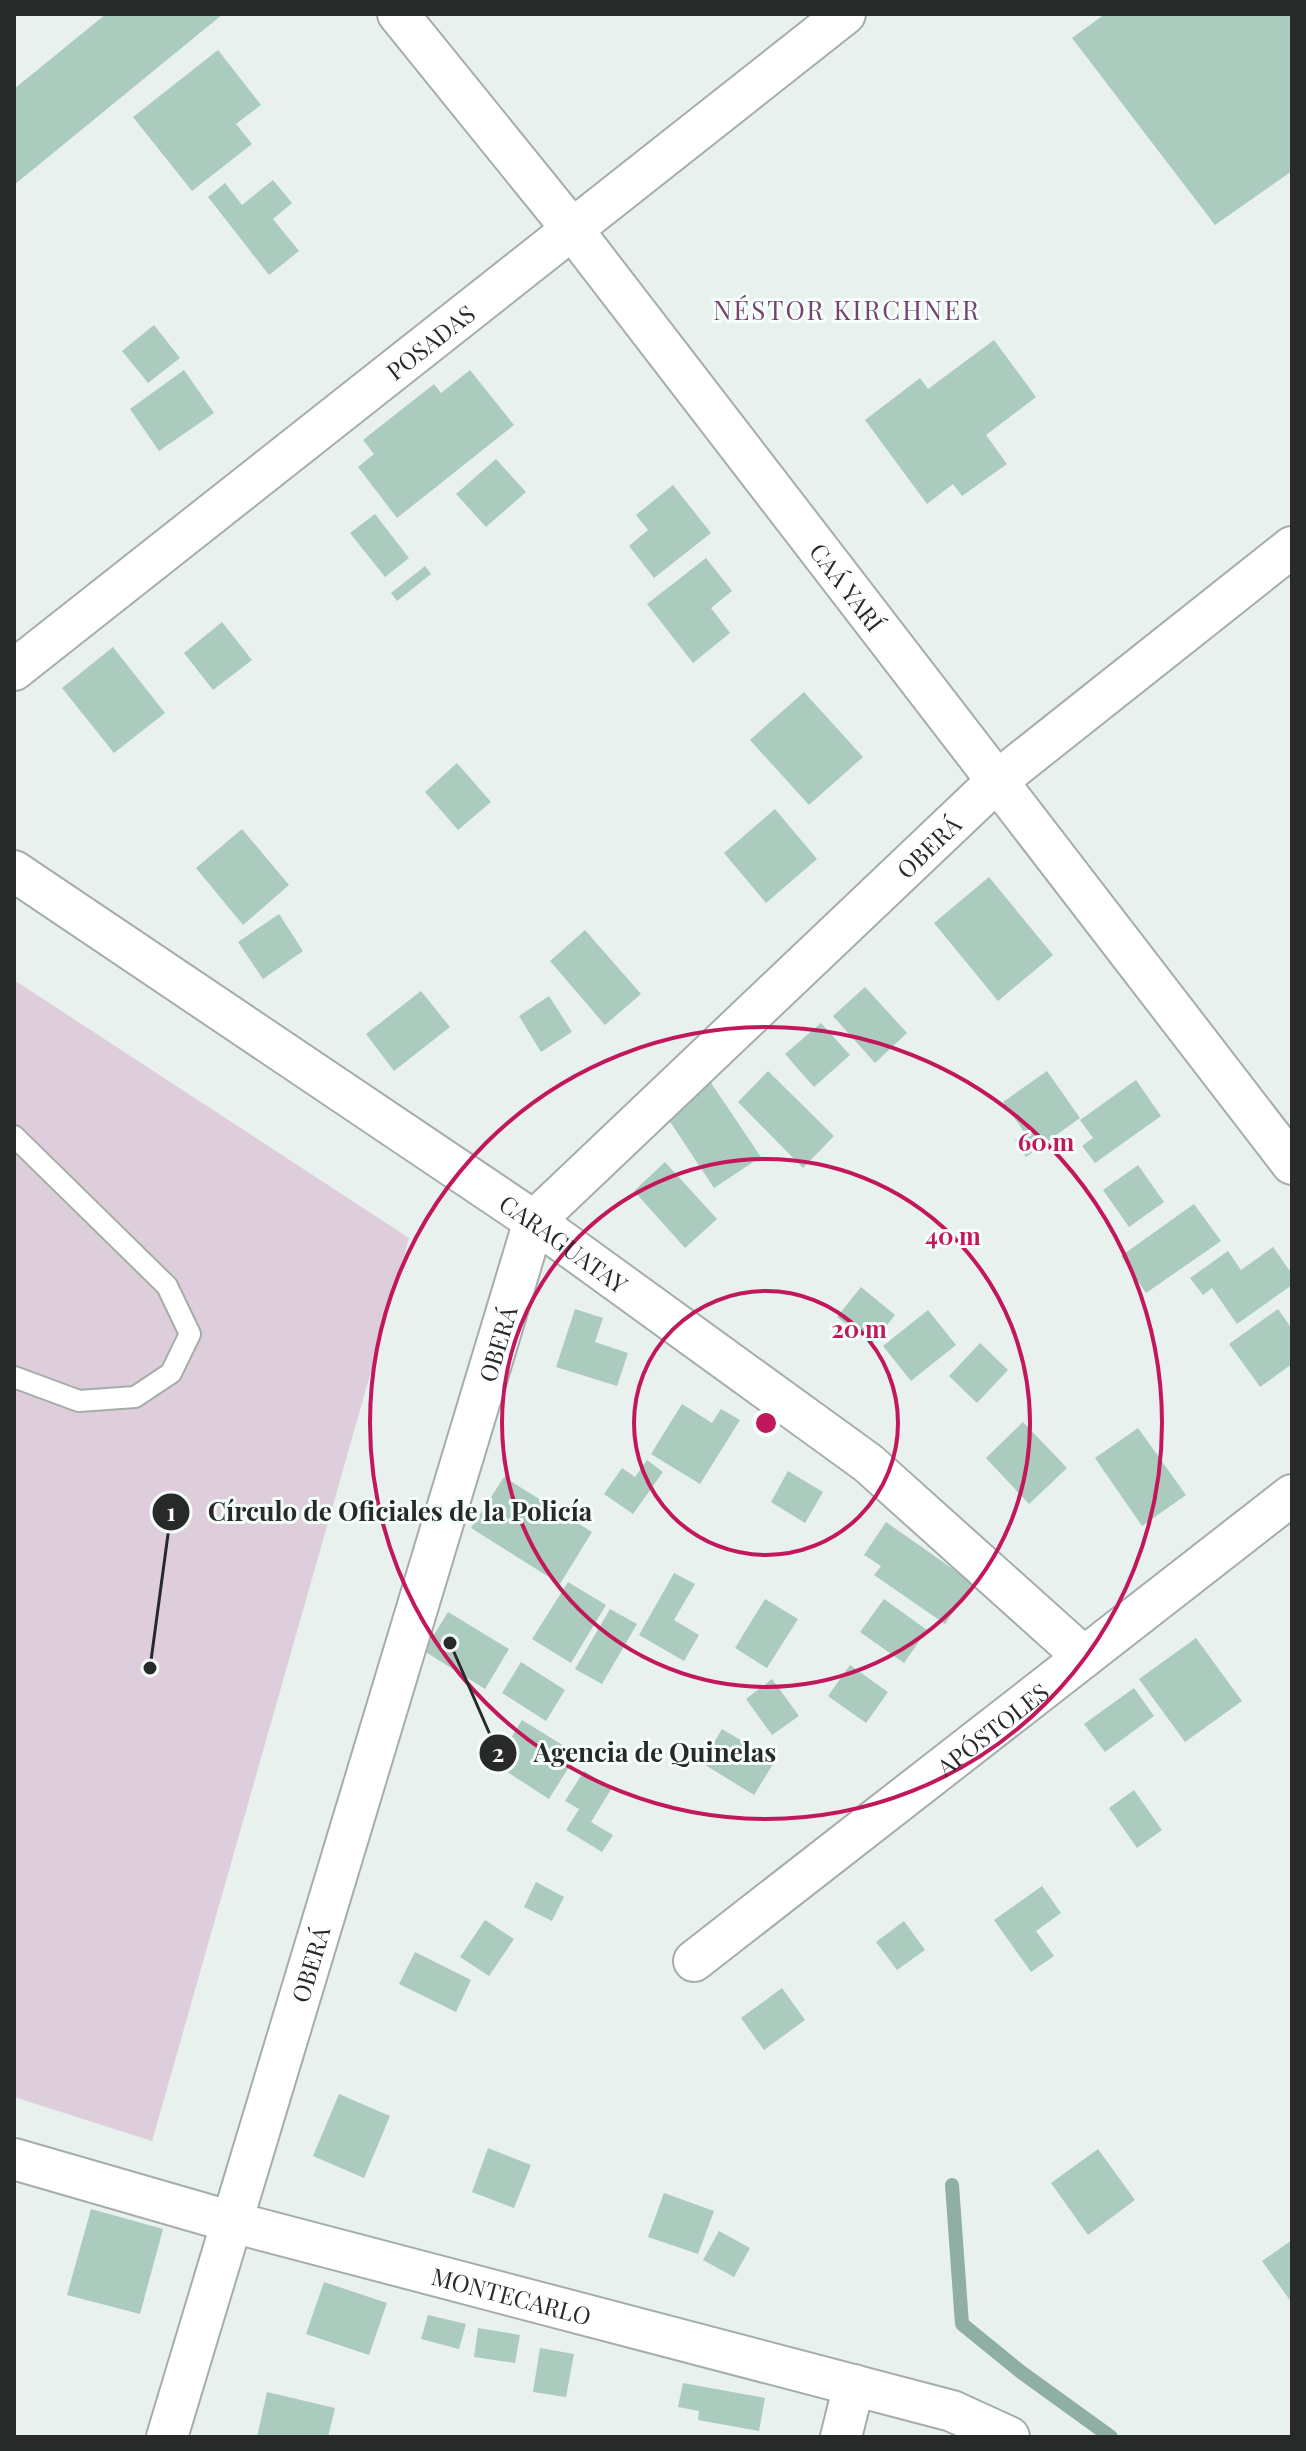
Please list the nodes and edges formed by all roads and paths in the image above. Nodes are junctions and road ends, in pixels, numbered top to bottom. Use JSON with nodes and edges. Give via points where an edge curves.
{"nodes":[{"id":1,"x":398,"y":14,"type":"edge"},
{"id":2,"x":845,"y":14,"type":"edge"},
{"id":3,"x":572,"y":229,"type":"junction"},
{"id":4,"x":1292,"y":547,"type":"edge"},
{"id":5,"x":14,"y":670,"type":"edge"},
{"id":6,"x":997,"y":781,"type":"junction"},
{"id":7,"x":14,"y":871,"type":"edge"},
{"id":8,"x":14,"y":1136,"type":"edge"},
{"id":9,"x":1292,"y":1164,"type":"edge"},
{"id":10,"x":534,"y":1221,"type":"junction"},
{"id":11,"x":14,"y":1377,"type":"edge"},
{"id":12,"x":1292,"y":1495,"type":"edge"},
{"id":13,"x":1084,"y":1657,"type":"junction"},
{"id":14,"x":694,"y":1961,"type":"dead end"},
{"id":15,"x":14,"y":2159,"type":"edge"},
{"id":16,"x":232,"y":2222,"type":"junction"},
{"id":17,"x":854,"y":2385,"type":"junction"},
{"id":18,"x":167,"y":2437,"type":"edge"},
{"id":19,"x":841,"y":2437,"type":"edge"},
{"id":20,"x":1009,"y":2437,"type":"edge"}],
"edges":[{"from":1,"to":3,"type":"street","name":"CAÁ YARÍ"},
{"from":2,"to":3,"type":"street","name":"POSADAS"},
{"from":3,"to":5,"type":"street","name":"POSADAS"},
{"from":3,"to":6,"type":"street","name":"CAÁ YARÍ"},
{"from":4,"to":6,"type":"street","name":"OBERÁ"},
{"from":6,"to":9,"type":"street","name":"CAÁ YARÍ"},
{"from":6,"to":10,"type":"street","name":"OBERÁ"},
{"from":7,"to":10,"type":"street","name":"CARAGUATAY"},
{"from":8,"to":11,"type":"lane","via":[[167,1286],[190,1334],[171,1373],[135,1397],[79,1401]]},
{"from":10,"to":13,"type":"street","name":"CARAGUATAY","via":[[868,1463]]},
{"from":10,"to":16,"type":"street","name":"OBERÁ"},
{"from":12,"to":13,"type":"street","name":"APÓSTOLES"},
{"from":13,"to":14,"type":"street","name":"APÓSTOLES"},
{"from":15,"to":16,"type":"street","name":"MONTECARLO"},
{"from":16,"to":17,"type":"street","name":"MONTECARLO"},
{"from":16,"to":18,"type":"street","name":"OBERÁ"},
{"from":17,"to":19,"type":"street"},
{"from":17,"to":20,"type":"street","name":"MONTECARLO","via":[[952,2411]]}]}
